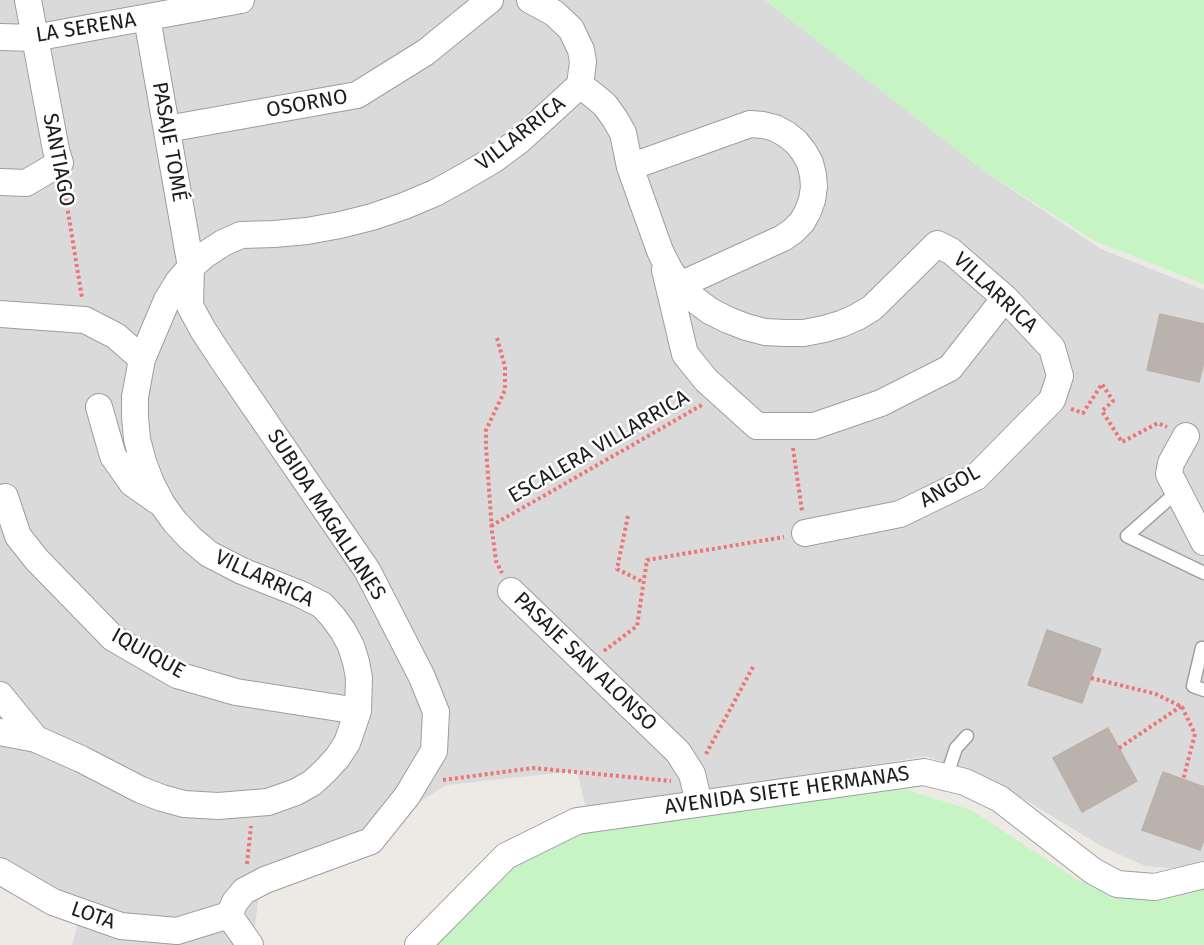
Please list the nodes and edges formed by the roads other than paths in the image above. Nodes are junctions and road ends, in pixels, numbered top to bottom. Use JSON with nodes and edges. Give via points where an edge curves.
{"nodes":[{"id":1,"x":28,"y":0,"type":"edge"},
{"id":2,"x":242,"y":0,"type":"edge"},
{"id":3,"x":490,"y":0,"type":"edge"},
{"id":4,"x":530,"y":0,"type":"edge"},
{"id":5,"x":147,"y":18,"type":"junction"},
{"id":6,"x":0,"y":37,"type":"edge"},
{"id":7,"x":34,"y":38,"type":"junction"},
{"id":8,"x":580,"y":85,"type":"junction"},
{"id":9,"x":167,"y":129,"type":"junction"},
{"id":10,"x":630,"y":167,"type":"junction"},
{"id":11,"x":0,"y":182,"type":"edge"},
{"id":12,"x":660,"y":250,"type":"junction"},
{"id":13,"x":191,"y":267,"type":"junction"},
{"id":14,"x":680,"y":285,"type":"junction"},
{"id":15,"x":1005,"y":298,"type":"junction"},
{"id":16,"x":0,"y":314,"type":"edge"},
{"id":17,"x":1052,"y":348,"type":"joint"},
{"id":18,"x":142,"y":359,"type":"junction"},
{"id":19,"x":99,"y":407,"type":"dead end"},
{"id":20,"x":1186,"y":436,"type":"road end"},
{"id":21,"x":1178,"y":491,"type":"junction"},
{"id":22,"x":4,"y":497,"type":"dead end"},
{"id":23,"x":162,"y":504,"type":"junction"},
{"id":24,"x":805,"y":533,"type":"road end"},
{"id":25,"x":1204,"y":542,"type":"edge"},
{"id":26,"x":1204,"y":573,"type":"edge"},
{"id":27,"x":511,"y":591,"type":"road end"},
{"id":28,"x":1204,"y":648,"type":"edge"},
{"id":29,"x":1198,"y":688,"type":"edge"},
{"id":30,"x":0,"y":695,"type":"edge"},
{"id":31,"x":358,"y":711,"type":"junction"},
{"id":32,"x":0,"y":732,"type":"edge"},
{"id":33,"x":967,"y":735,"type":"dead end"},
{"id":34,"x":36,"y":739,"type":"junction"},
{"id":35,"x":946,"y":778,"type":"junction"},
{"id":36,"x":697,"y":793,"type":"junction"},
{"id":37,"x":0,"y":871,"type":"edge"},
{"id":38,"x":1204,"y":875,"type":"edge"},
{"id":39,"x":229,"y":915,"type":"junction"},
{"id":40,"x":249,"y":945,"type":"edge"},
{"id":41,"x":418,"y":945,"type":"edge"}],
"edges":[{"from":1,"to":7,"type":"street","name":"SANTIAGO"},
{"from":2,"to":5,"type":"street","name":"LA SERENA"},
{"from":3,"to":9,"type":"street","name":"OSORNO","via":[[426,52],[357,95]]},
{"from":4,"to":8,"type":"street","via":[[571,28],[583,62]]},
{"from":5,"to":7,"type":"street","name":"LA SERENA"},
{"from":5,"to":9,"type":"street","name":"PASAJE TOMÉ"},
{"from":6,"to":7,"type":"street","name":"LA SERENA"},
{"from":7,"to":11,"type":"street","name":"SANTIAGO","via":[[60,163],[26,183]]},
{"from":8,"to":10,"type":"street","name":"VILLARRICA","via":[[615,118],[623,132]]},
{"from":8,"to":13,"type":"street","name":"VILLARRICA","via":[[520,140],[435,193],[340,225],[241,235]]},
{"from":9,"to":13,"type":"street","name":"PASAJE TOMÉ"},
{"from":10,"to":12,"type":"street","name":"VILLARRICA"},
{"from":10,"to":14,"type":"street","via":[[750,124],[786,134],[810,163],[812,200],[793,231]]},
{"from":12,"to":14,"type":"street","name":"VILLARRICA"},
{"from":12,"to":15,"type":"street","via":[[685,354],[706,380],[757,426],[814,426],[881,403],[950,368]]},
{"from":13,"to":18,"type":"street","name":"VILLARRICA","via":[[167,300]]},
{"from":13,"to":39,"type":"street","name":"SUBIDA MAGALLANES","via":[[190,306],[203,330],[367,570],[422,676],[436,712],[434,751],[407,796],[370,841],[244,891]]},
{"from":14,"to":15,"type":"street","name":"VILLARRICA","via":[[702,305],[746,327],[765,332],[804,333],[841,324],[872,308],[937,244],[951,251]]},
{"from":15,"to":17,"type":"street","name":"VILLARRICA"},
{"from":16,"to":18,"type":"street","via":[[85,320],[116,336]]},
{"from":17,"to":24,"type":"street","name":"ANGOL","via":[[1060,376],[1052,400],[976,477],[900,514]]},
{"from":18,"to":23,"type":"street","name":"VILLARRICA","via":[[135,397],[137,440]]},
{"from":19,"to":23,"type":"street","name":"VILLARRICA","via":[[113,456],[132,483]]},
{"from":20,"to":21,"type":"street","via":[[1171,463],[1170,474]]},
{"from":21,"to":25,"type":"street"},
{"from":21,"to":26,"type":"lane","via":[[1127,536]]},
{"from":22,"to":31,"type":"street","name":"IQUIQUE","via":[[18,536],[113,638],[177,675],[236,692]]},
{"from":23,"to":31,"type":"street","name":"VILLARRICA","via":[[208,554],[300,594],[333,617],[356,662]]},
{"from":27,"to":36,"type":"street","name":"PASAJE SAN ALONSO","via":[[678,752],[692,774]]},
{"from":28,"to":29,"type":"lane"},
{"from":30,"to":34,"type":"street"},
{"from":31,"to":34,"type":"street","name":"VILLARRICA","via":[[338,758],[312,783],[268,802],[184,804],[141,790]]},
{"from":32,"to":34,"type":"street","name":"VILLARRICA"},
{"from":33,"to":35,"type":"lane","via":[[956,748]]},
{"from":35,"to":36,"type":"street","name":"AVENIDA SIETE HERMANAS","via":[[924,772]]},
{"from":35,"to":38,"type":"street","name":"AVENIDA SIETE HERMANAS","via":[[965,782],[1000,799],[1093,871],[1117,884],[1155,887]]},
{"from":36,"to":41,"type":"street","name":"AVENIDA SIETE HERMANAS","via":[[577,821],[506,856]]},
{"from":37,"to":39,"type":"street","name":"LOTA","via":[[53,902],[121,926],[177,931]]},
{"from":39,"to":40,"type":"street"}]}
